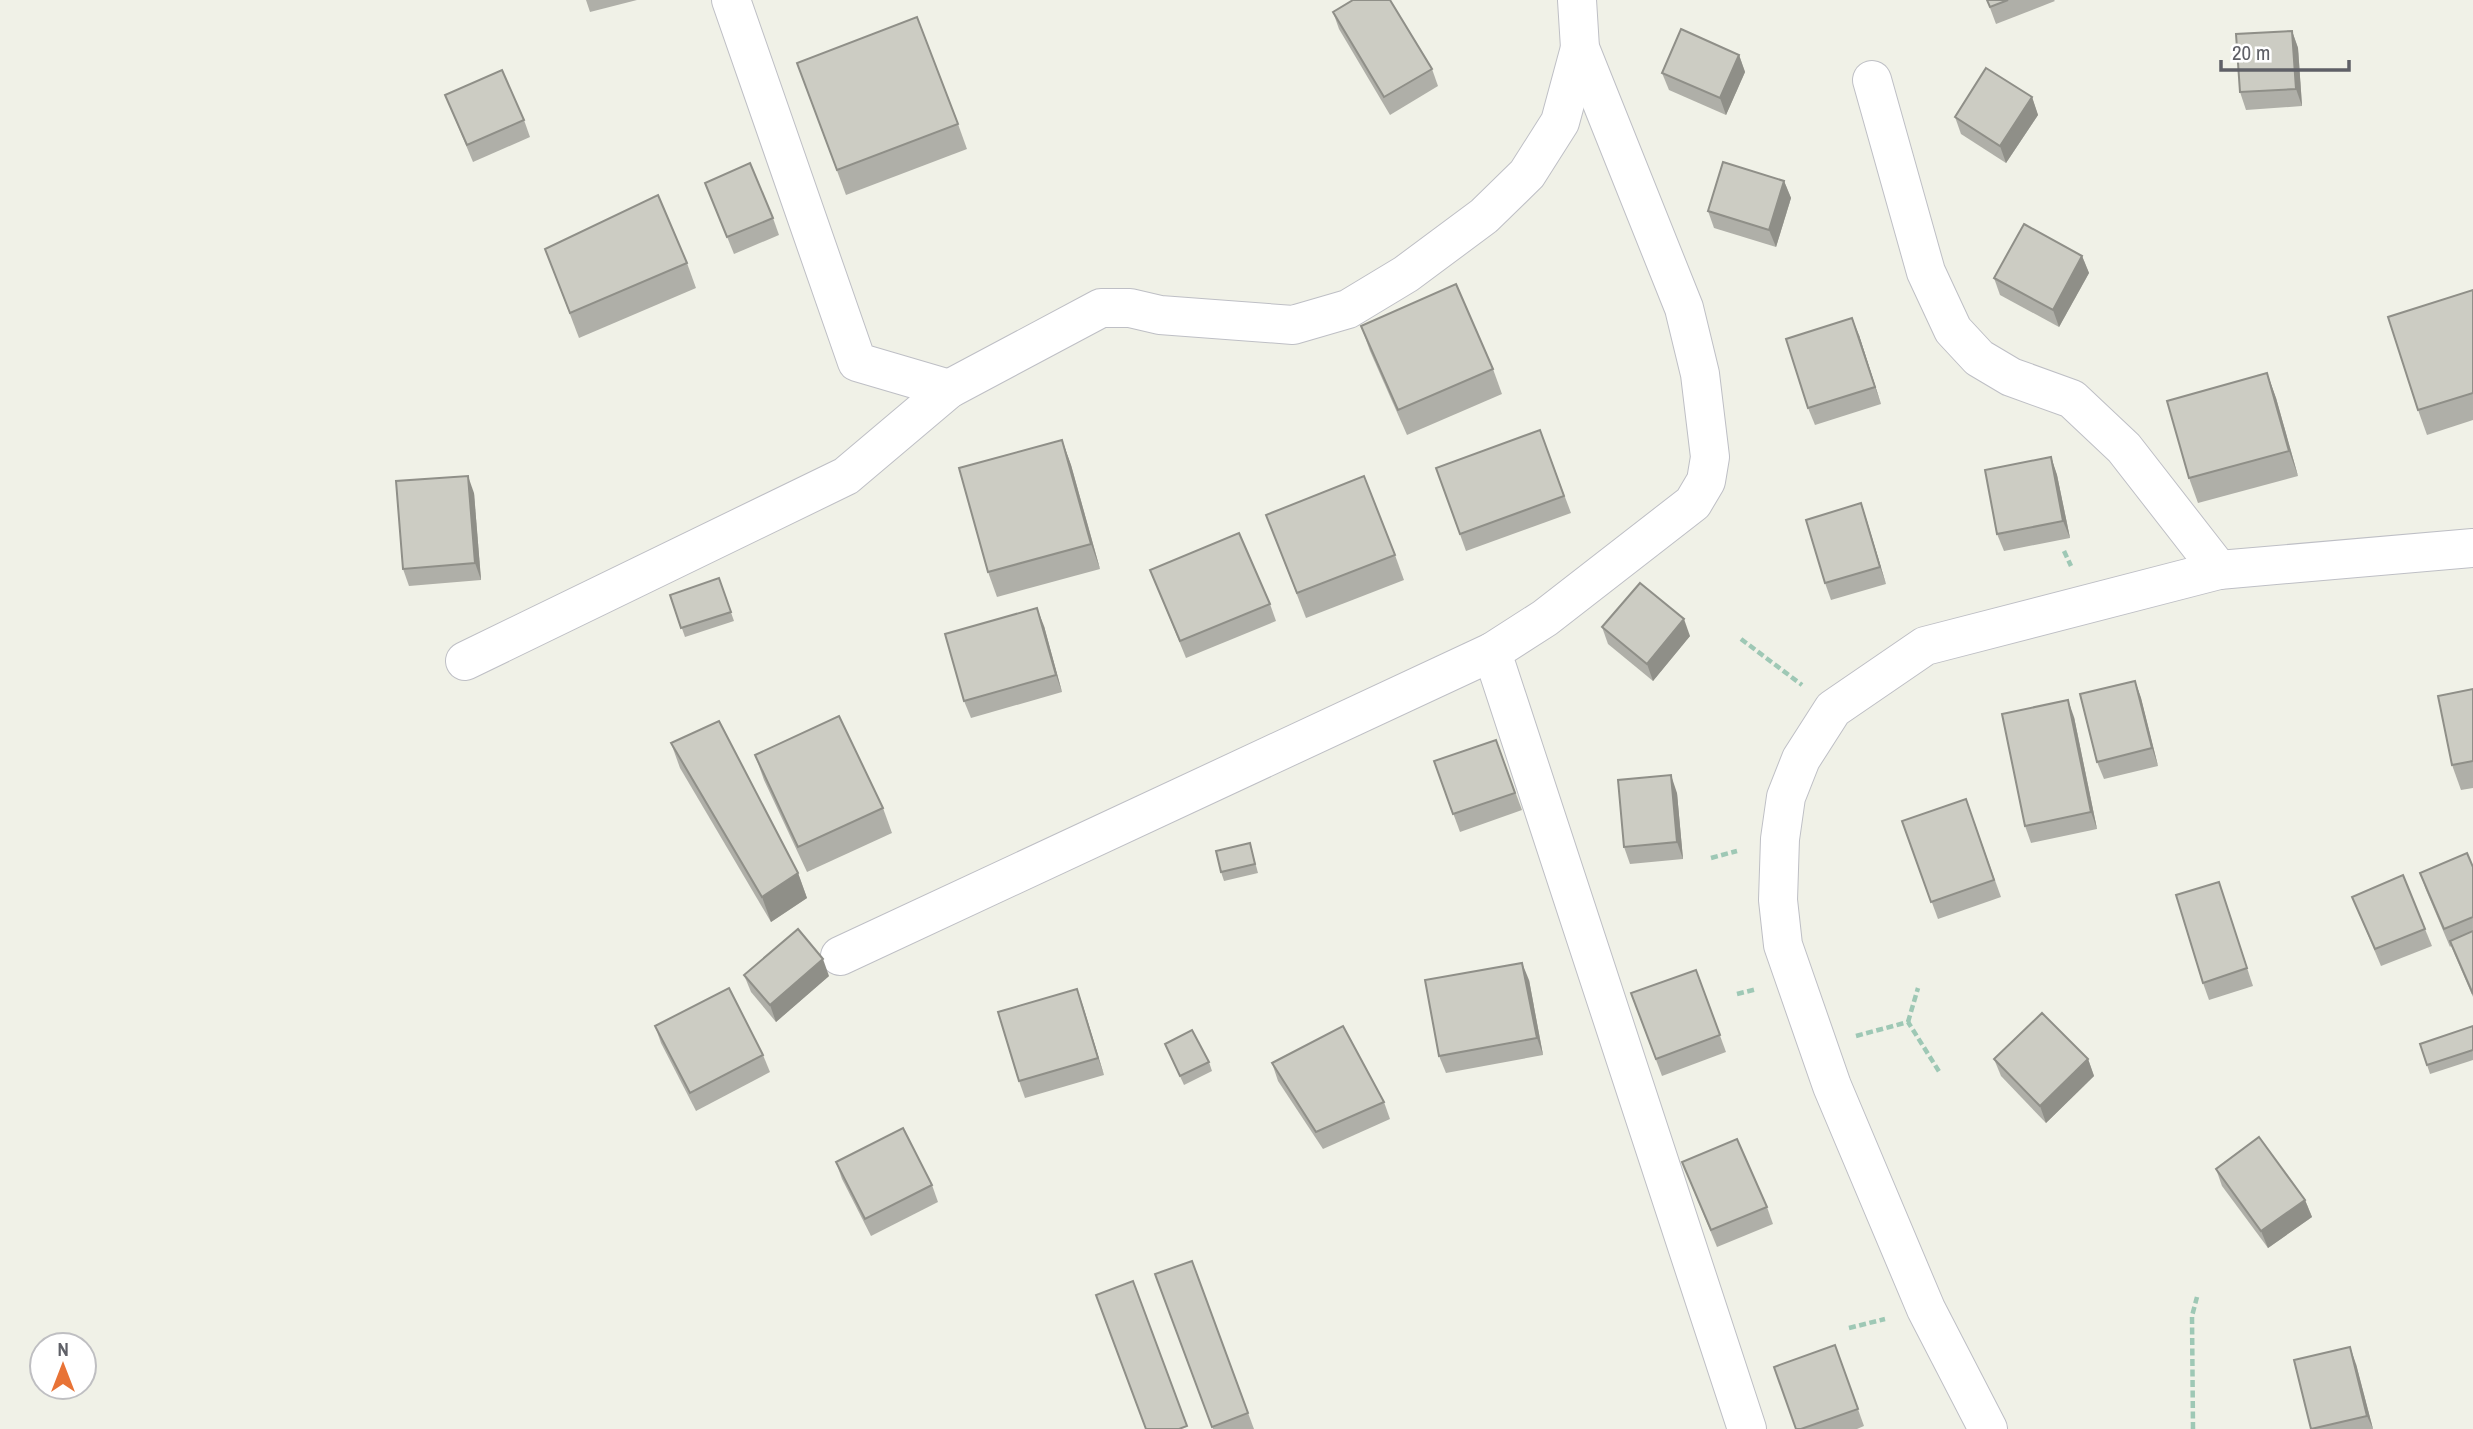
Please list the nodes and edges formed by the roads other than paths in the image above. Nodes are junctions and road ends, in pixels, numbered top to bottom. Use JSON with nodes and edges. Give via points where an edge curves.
{"nodes":[{"id":1,"x":730,"y":0,"type":"edge"},
{"id":2,"x":1577,"y":0,"type":"edge"},
{"id":3,"x":1580,"y":48,"type":"junction"},
{"id":4,"x":1872,"y":80,"type":"dead end"},
{"id":5,"x":949,"y":389,"type":"junction"},
{"id":6,"x":2473,"y":548,"type":"edge"},
{"id":7,"x":2219,"y":570,"type":"junction"},
{"id":8,"x":1492,"y":652,"type":"junction"},
{"id":9,"x":465,"y":661,"type":"dead end"},
{"id":10,"x":840,"y":957,"type":"dead end"},
{"id":11,"x":1747,"y":1429,"type":"edge"},
{"id":12,"x":1988,"y":1429,"type":"edge"}],
"edges":[{"from":1,"to":5,"type":"street","via":[[857,362]]},
{"from":2,"to":3,"type":"street"},
{"from":3,"to":5,"type":"street","via":[[1560,122],[1527,174],[1473,225],[1348,309],[1293,326],[1101,308]]},
{"from":3,"to":8,"type":"street","via":[[1684,308],[1700,374],[1710,457],[1706,481],[1693,503],[1545,618]]},
{"from":4,"to":7,"type":"street","via":[[1926,272],[1953,330],[1979,358],[2011,377],[2072,399],[2124,447]]},
{"from":5,"to":9,"type":"street","via":[[846,476]]},
{"from":6,"to":7,"type":"street"},
{"from":7,"to":12,"type":"street","via":[[1926,646],[1833,709],[1801,759],[1786,797],[1778,900],[1783,945],[1817,1047],[1926,1309]]},
{"from":8,"to":10,"type":"street"},
{"from":8,"to":11,"type":"street"}]}
